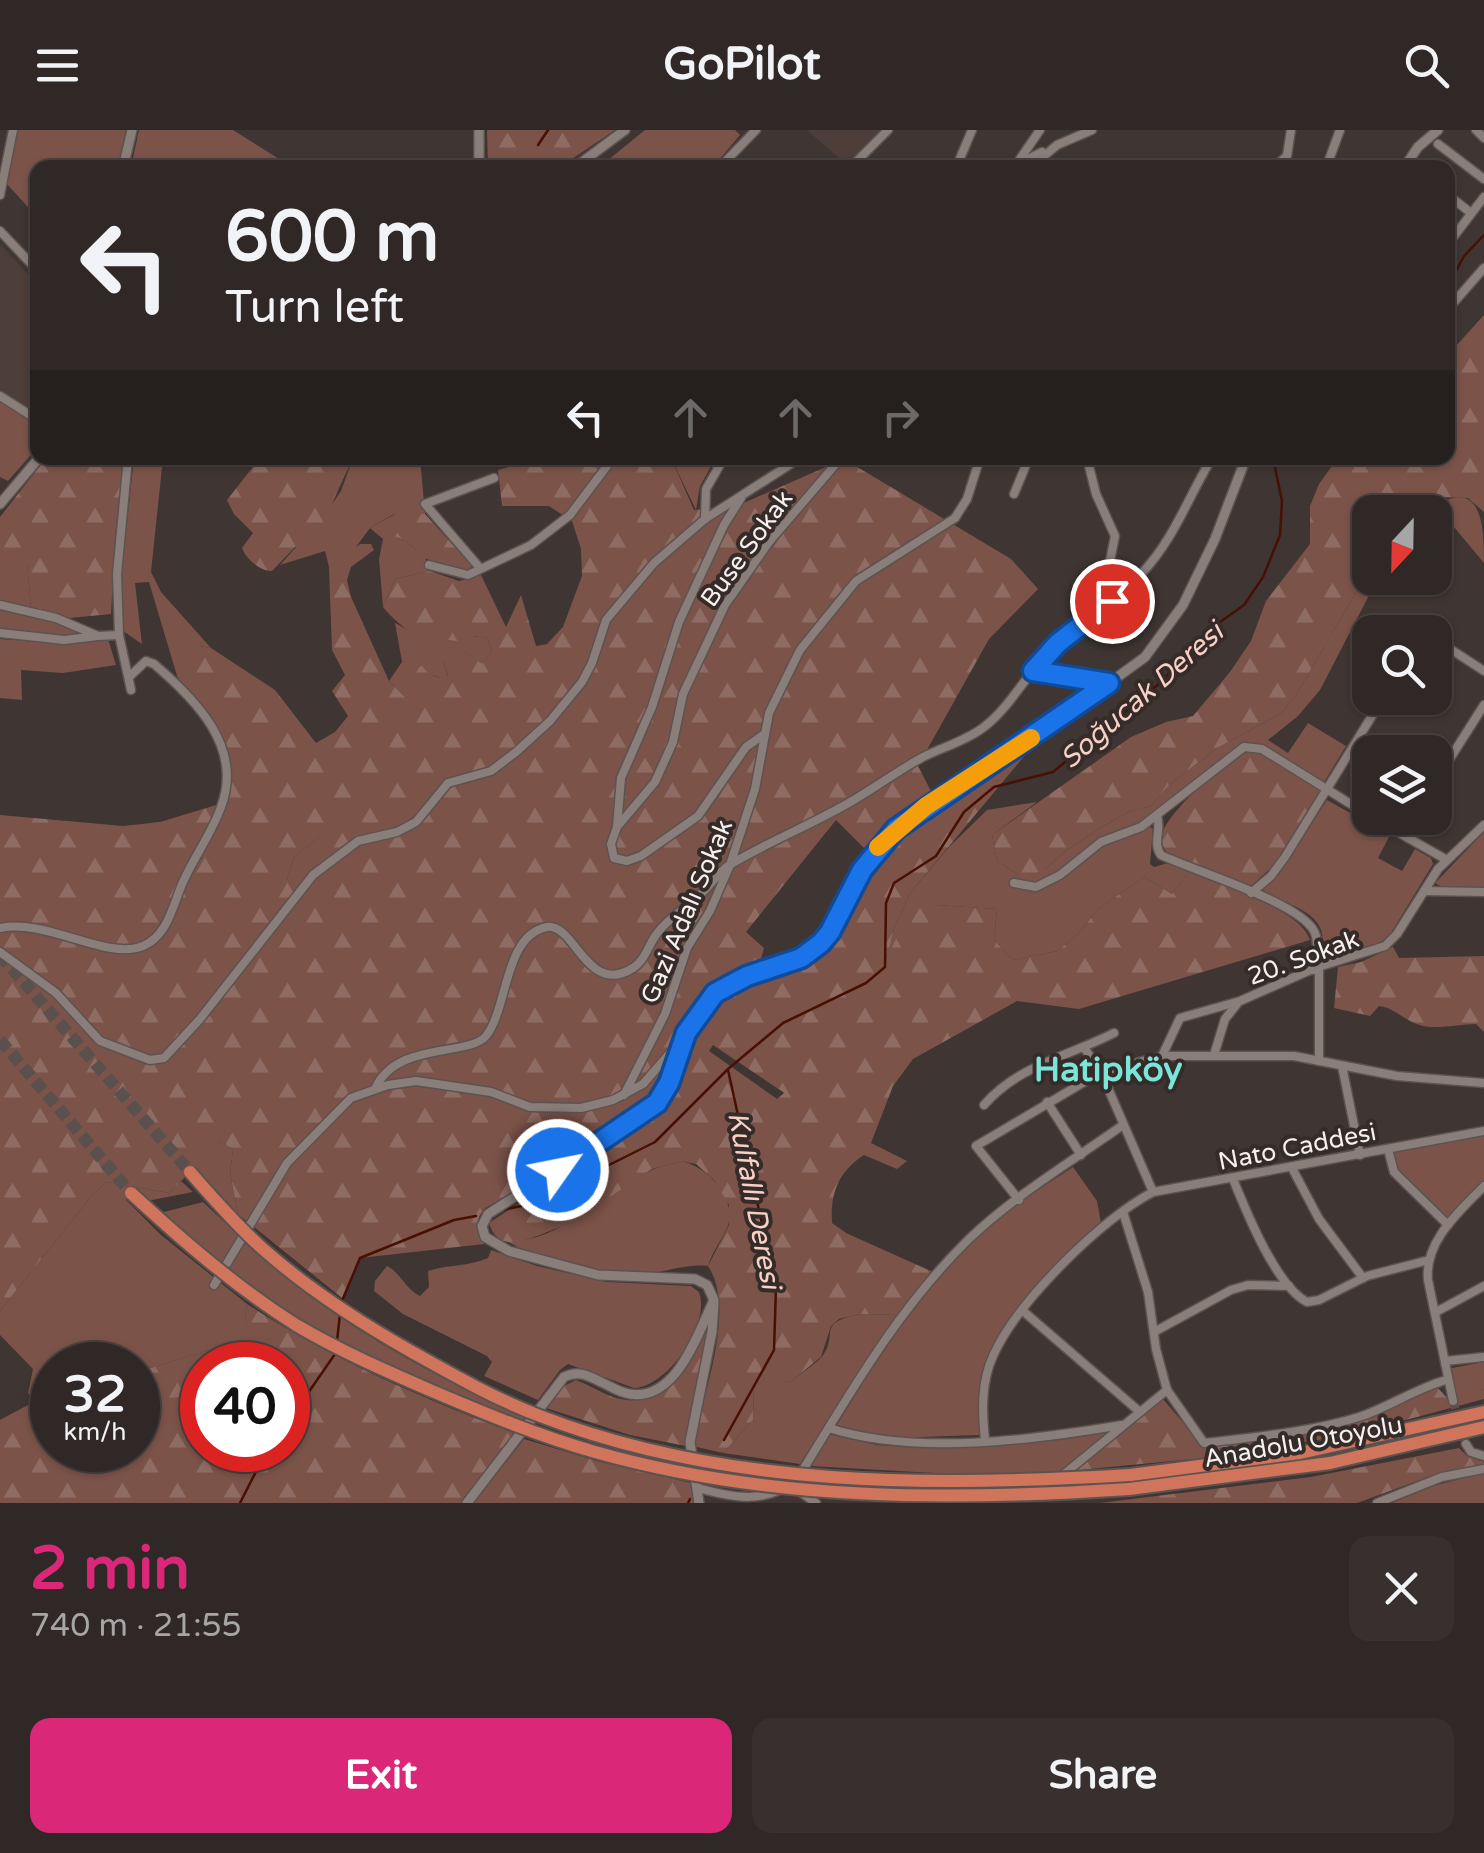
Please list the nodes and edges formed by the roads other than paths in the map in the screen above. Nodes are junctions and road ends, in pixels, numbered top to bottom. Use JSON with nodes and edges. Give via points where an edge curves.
{"nodes":[{"id":1,"x":13,"y":130,"type":"edge"},
{"id":2,"x":132,"y":130,"type":"edge"},
{"id":3,"x":479,"y":130,"type":"edge"},
{"id":4,"x":625,"y":130,"type":"edge"},
{"id":5,"x":888,"y":130,"type":"edge"},
{"id":6,"x":972,"y":130,"type":"edge"},
{"id":7,"x":1040,"y":130,"type":"edge"},
{"id":8,"x":1092,"y":130,"type":"edge"},
{"id":9,"x":1290,"y":130,"type":"edge"},
{"id":10,"x":1340,"y":130,"type":"edge"},
{"id":11,"x":1438,"y":130,"type":"edge"},
{"id":12,"x":1476,"y":130,"type":"edge"},
{"id":13,"x":752,"y":131,"type":"edge"},
{"id":14,"x":1484,"y":138,"type":"edge"},
{"id":15,"x":1438,"y":144,"type":"dead end"},
{"id":16,"x":1057,"y":145,"type":"junction"},
{"id":17,"x":125,"y":160,"type":"edge"},
{"id":18,"x":479,"y":160,"type":"edge"},
{"id":19,"x":585,"y":160,"type":"edge"},
{"id":20,"x":726,"y":160,"type":"edge"},
{"id":21,"x":858,"y":160,"type":"edge"},
{"id":22,"x":959,"y":160,"type":"edge"},
{"id":23,"x":1018,"y":160,"type":"edge"},
{"id":24,"x":1025,"y":160,"type":"edge"},
{"id":25,"x":1039,"y":160,"type":"edge"},
{"id":26,"x":1282,"y":160,"type":"edge"},
{"id":27,"x":1329,"y":160,"type":"edge"},
{"id":28,"x":1410,"y":160,"type":"edge"},
{"id":29,"x":1484,"y":179,"type":"edge"},
{"id":30,"x":0,"y":194,"type":"edge"},
{"id":31,"x":1484,"y":197,"type":"edge"},
{"id":32,"x":1455,"y":200,"type":"edge"},
{"id":33,"x":1471,"y":213,"type":"junction"},
{"id":34,"x":0,"y":230,"type":"edge"},
{"id":35,"x":1455,"y":231,"type":"edge"},
{"id":36,"x":30,"y":262,"type":"edge"},
{"id":37,"x":1484,"y":268,"type":"edge"},
{"id":38,"x":1455,"y":301,"type":"edge"},
{"id":39,"x":0,"y":396,"type":"edge"},
{"id":40,"x":30,"y":415,"type":"edge"},
{"id":41,"x":32,"y":465,"type":"edge"},
{"id":42,"x":127,"y":465,"type":"edge"},
{"id":43,"x":607,"y":465,"type":"edge"},
{"id":44,"x":720,"y":465,"type":"edge"},
{"id":45,"x":789,"y":465,"type":"edge"},
{"id":46,"x":835,"y":465,"type":"edge"},
{"id":47,"x":978,"y":465,"type":"edge"},
{"id":48,"x":1026,"y":465,"type":"edge"},
{"id":49,"x":1089,"y":465,"type":"edge"},
{"id":50,"x":1208,"y":465,"type":"edge"},
{"id":51,"x":1243,"y":465,"type":"edge"},
{"id":52,"x":494,"y":478,"type":"dead end"},
{"id":53,"x":0,"y":484,"type":"edge"},
{"id":54,"x":11,"y":490,"type":"junction"},
{"id":55,"x":1014,"y":494,"type":"dead end"},
{"id":56,"x":742,"y":496,"type":"junction"},
{"id":57,"x":0,"y":504,"type":"edge"},
{"id":58,"x":705,"y":519,"type":"junction"},
{"id":59,"x":429,"y":566,"type":"dead end"},
{"id":60,"x":480,"y":568,"type":"junction"},
{"id":61,"x":1128,"y":586,"type":"junction"},
{"id":62,"x":0,"y":605,"type":"edge"},
{"id":63,"x":0,"y":633,"type":"edge"},
{"id":64,"x":118,"y":635,"type":"junction"},
{"id":65,"x":98,"y":636,"type":"junction"},
{"id":66,"x":1452,"y":651,"type":"edge"},
{"id":67,"x":1033,"y":671,"type":"junction"},
{"id":68,"x":1484,"y":671,"type":"edge"},
{"id":69,"x":128,"y":677,"type":"junction"},
{"id":70,"x":1109,"y":683,"type":"junction"},
{"id":71,"x":131,"y":690,"type":"dead end"},
{"id":72,"x":1484,"y":705,"type":"edge"},
{"id":73,"x":1372,"y":715,"type":"edge"},
{"id":74,"x":763,"y":735,"type":"junction"},
{"id":75,"x":1452,"y":755,"type":"edge"},
{"id":76,"x":1326,"y":790,"type":"junction"},
{"id":77,"x":1352,"y":805,"type":"edge"},
{"id":78,"x":1156,"y":816,"type":"junction"},
{"id":79,"x":1484,"y":825,"type":"edge"},
{"id":80,"x":617,"y":827,"type":"junction"},
{"id":81,"x":1403,"y":835,"type":"edge"},
{"id":82,"x":1409,"y":835,"type":"edge"},
{"id":83,"x":1408,"y":838,"type":"junction"},
{"id":84,"x":1447,"y":860,"type":"junction"},
{"id":85,"x":730,"y":865,"type":"junction"},
{"id":86,"x":1014,"y":883,"type":"dead end"},
{"id":87,"x":1424,"y":892,"type":"junction"},
{"id":88,"x":1484,"y":892,"type":"edge"},
{"id":89,"x":1252,"y":893,"type":"junction"},
{"id":90,"x":0,"y":928,"type":"edge"},
{"id":91,"x":0,"y":952,"type":"edge"},
{"id":92,"x":1316,"y":969,"type":"junction"},
{"id":93,"x":1240,"y":1001,"type":"junction"},
{"id":94,"x":686,"y":1033,"type":"junction"},
{"id":95,"x":1114,"y":1034,"type":"dead end"},
{"id":96,"x":1084,"y":1048,"type":"junction"},
{"id":97,"x":1214,"y":1055,"type":"junction"},
{"id":98,"x":1162,"y":1056,"type":"junction"},
{"id":99,"x":1320,"y":1060,"type":"junction"},
{"id":100,"x":1342,"y":1066,"type":"junction"},
{"id":101,"x":1100,"y":1072,"type":"junction"},
{"id":102,"x":1484,"y":1083,"type":"edge"},
{"id":103,"x":374,"y":1089,"type":"junction"},
{"id":104,"x":624,"y":1095,"type":"junction"},
{"id":105,"x":1047,"y":1102,"type":"junction"},
{"id":106,"x":984,"y":1105,"type":"dead end"},
{"id":107,"x":1123,"y":1125,"type":"junction"},
{"id":108,"x":1484,"y":1131,"type":"edge"},
{"id":109,"x":1388,"y":1150,"type":"junction"},
{"id":110,"x":1081,"y":1155,"type":"junction"},
{"id":111,"x":1360,"y":1155,"type":"junction"},
{"id":112,"x":1292,"y":1168,"type":"junction"},
{"id":113,"x":190,"y":1172,"type":"tunnel mouth"},
{"id":114,"x":1233,"y":1179,"type":"junction"},
{"id":115,"x":1484,"y":1186,"type":"edge"},
{"id":116,"x":1153,"y":1192,"type":"junction"},
{"id":117,"x":131,"y":1194,"type":"tunnel mouth"},
{"id":118,"x":1018,"y":1200,"type":"junction"},
{"id":119,"x":1122,"y":1212,"type":"junction"},
{"id":120,"x":1448,"y":1226,"type":"junction"},
{"id":121,"x":1429,"y":1260,"type":"junction"},
{"id":122,"x":1364,"y":1278,"type":"junction"},
{"id":123,"x":214,"y":1285,"type":"dead end"},
{"id":124,"x":1290,"y":1286,"type":"junction"},
{"id":125,"x":1484,"y":1286,"type":"edge"},
{"id":126,"x":714,"y":1300,"type":"junction"},
{"id":127,"x":1024,"y":1311,"type":"junction"},
{"id":128,"x":1436,"y":1312,"type":"junction"},
{"id":129,"x":1154,"y":1332,"type":"junction"},
{"id":130,"x":1484,"y":1357,"type":"edge"},
{"id":131,"x":1445,"y":1362,"type":"junction"},
{"id":132,"x":1446,"y":1380,"type":"junction"},
{"id":133,"x":1167,"y":1390,"type":"junction"},
{"id":134,"x":1452,"y":1401,"type":"tunnel mouth"},
{"id":135,"x":1140,"y":1412,"type":"junction"},
{"id":136,"x":1484,"y":1412,"type":"edge"},
{"id":137,"x":1126,"y":1424,"type":"junction"},
{"id":138,"x":1484,"y":1427,"type":"edge"},
{"id":139,"x":829,"y":1428,"type":"junction"},
{"id":140,"x":985,"y":1440,"type":"junction"},
{"id":141,"x":1466,"y":1444,"type":"tunnel mouth"},
{"id":142,"x":1484,"y":1456,"type":"edge"},
{"id":143,"x":1484,"y":1469,"type":"edge"},
{"id":144,"x":1129,"y":1482,"type":"junction"},
{"id":145,"x":792,"y":1486,"type":"junction"},
{"id":146,"x":698,"y":1488,"type":"junction"},
{"id":147,"x":467,"y":1503,"type":"edge"},
{"id":148,"x":700,"y":1503,"type":"edge"},
{"id":149,"x":816,"y":1503,"type":"edge"},
{"id":150,"x":1044,"y":1503,"type":"edge"},
{"id":151,"x":1377,"y":1503,"type":"edge"}],
"edges":[{"from":1,"to":30,"type":"street"},
{"from":2,"to":17,"type":"street"},
{"from":3,"to":18,"type":"street"},
{"from":4,"to":19,"type":"street"},
{"from":5,"to":21,"type":"street"},
{"from":6,"to":22,"type":"street"},
{"from":7,"to":23,"type":"street"},
{"from":8,"to":16,"type":"street"},
{"from":9,"to":26,"type":"street"},
{"from":10,"to":27,"type":"street"},
{"from":11,"to":28,"type":"street"},
{"from":12,"to":14,"type":"street"},
{"from":13,"to":20,"type":"street"},
{"from":15,"to":29,"type":"street"},
{"from":16,"to":24,"type":"street"},
{"from":16,"to":25,"type":"street"},
{"from":31,"to":33,"type":"street"},
{"from":32,"to":33,"type":"street"},
{"from":33,"to":35,"type":"street"},
{"from":34,"to":36,"type":"street"},
{"from":37,"to":38,"type":"street"},
{"from":39,"to":40,"type":"street"},
{"from":41,"to":54,"type":"street"},
{"from":42,"to":64,"type":"street"},
{"from":43,"to":60,"type":"street","via":[[562,522]]},
{"from":44,"to":58,"type":"street","via":[[706,489]]},
{"from":45,"to":56,"type":"street"},
{"from":46,"to":80,"type":"street","name":"Buse Sokak","via":[[724,605],[683,694],[674,742],[655,782]]},
{"from":47,"to":74,"type":"street","name":"Gazi Adalı Sokak","via":[[951,522],[863,575],[811,633]]},
{"from":48,"to":55,"type":"street"},
{"from":49,"to":61,"type":"street","via":[[1114,532],[1110,562]]},
{"from":50,"to":61,"type":"street","via":[[1169,538]]},
{"from":51,"to":70,"type":"street","via":[[1183,606],[1145,656]]},
{"from":52,"to":60,"type":"street","via":[[425,504]]},
{"from":53,"to":54,"type":"street"},
{"from":54,"to":57,"type":"street"},
{"from":56,"to":58,"type":"street"},
{"from":56,"to":80,"type":"street","via":[[673,638],[621,778]]},
{"from":58,"to":91,"type":"street","via":[[621,599],[587,672],[538,733],[491,771],[448,783],[408,828],[365,838],[326,864],[164,1058],[150,1060],[100,1041],[56,993]]},
{"from":59,"to":60,"type":"street","via":[[462,575]]},
{"from":61,"to":67,"type":"street"},
{"from":62,"to":65,"type":"street"},
{"from":63,"to":65,"type":"street","via":[[64,640]]},
{"from":64,"to":65,"type":"street"},
{"from":64,"to":69,"type":"street"},
{"from":66,"to":68,"type":"street"},
{"from":67,"to":70,"type":"street"},
{"from":67,"to":85,"type":"street","via":[[985,727]]},
{"from":69,"to":71,"type":"street"},
{"from":69,"to":90,"type":"street","via":[[146,661],[154,664],[205,714],[223,751],[223,803],[169,919],[149,943],[134,948],[20,925]]},
{"from":70,"to":94,"type":"street","via":[[896,829],[862,870],[821,943],[788,964],[724,986]]},
{"from":72,"to":75,"type":"street"},
{"from":73,"to":76,"type":"street"},
{"from":74,"to":80,"type":"street","name":"Gazi Adalı Sokak","via":[[746,747],[698,816],[640,856],[614,858]]},
{"from":74,"to":85,"type":"street","name":"Gazi Adalı Sokak","via":[[756,789]]},
{"from":76,"to":77,"type":"street"},
{"from":76,"to":78,"type":"street","via":[[1262,749],[1244,747]]},
{"from":76,"to":89,"type":"street","via":[[1278,866]]},
{"from":78,"to":86,"type":"street","via":[[1101,842],[1045,884]]},
{"from":78,"to":89,"type":"street","via":[[1161,855]]},
{"from":79,"to":84,"type":"street","name":"20. Sokak"},
{"from":81,"to":83,"type":"street"},
{"from":82,"to":83,"type":"street"},
{"from":83,"to":84,"type":"street"},
{"from":84,"to":87,"type":"street","name":"20. Sokak"},
{"from":85,"to":103,"type":"street","via":[[660,928],[626,971],[604,972],[585,962],[554,928],[535,932],[517,954],[484,1037],[414,1058],[389,1070]]},
{"from":85,"to":104,"type":"street","name":"Gazi Adalı Sokak"},
{"from":87,"to":88,"type":"street"},
{"from":87,"to":92,"type":"street","name":"20. Sokak","via":[[1385,946]]},
{"from":89,"to":92,"type":"street","via":[[1312,928]]},
{"from":92,"to":93,"type":"street","name":"20. Sokak"},
{"from":92,"to":99,"type":"street"},
{"from":93,"to":97,"type":"street","via":[[1225,1019]]},
{"from":93,"to":98,"type":"street","name":"20. Sokak","via":[[1180,1018]]},
{"from":94,"to":104,"type":"street","via":[[647,1080]]},
{"from":94,"to":126,"type":"street","via":[[669,1083],[651,1110],[494,1209],[482,1232],[496,1246],[573,1269],[695,1279],[707,1284]]},
{"from":95,"to":96,"type":"street"},
{"from":96,"to":101,"type":"street"},
{"from":96,"to":106,"type":"street","via":[[1012,1079]]},
{"from":97,"to":98,"type":"street"},
{"from":97,"to":99,"type":"street"},
{"from":98,"to":101,"type":"street"},
{"from":99,"to":100,"type":"street"},
{"from":100,"to":102,"type":"street"},
{"from":100,"to":111,"type":"street"},
{"from":101,"to":105,"type":"street"},
{"from":101,"to":107,"type":"street"},
{"from":103,"to":104,"type":"street","via":[[416,1082],[555,1109]]},
{"from":103,"to":123,"type":"street","via":[[339,1107],[287,1163]]},
{"from":105,"to":110,"type":"street"},
{"from":105,"to":118,"type":"street","via":[[976,1146]]},
{"from":107,"to":110,"type":"street"},
{"from":107,"to":116,"type":"street"},
{"from":108,"to":109,"type":"street","name":"Nato Caddesi"},
{"from":109,"to":111,"type":"street","name":"Nato Caddesi"},
{"from":109,"to":120,"type":"street","via":[[1394,1172]]},
{"from":110,"to":118,"type":"street"},
{"from":111,"to":112,"type":"street","name":"Nato Caddesi"},
{"from":112,"to":114,"type":"street","name":"Nato Caddesi"},
{"from":112,"to":122,"type":"street","via":[[1320,1220]]},
{"from":113,"to":144,"type":"highway","bridge":true,"via":[[265,1251],[356,1319],[479,1388],[599,1436],[728,1465],[853,1478]]},
{"from":114,"to":116,"type":"street","name":"Nato Caddesi"},
{"from":114,"to":124,"type":"street"},
{"from":115,"to":120,"type":"street"},
{"from":116,"to":119,"type":"street","name":"Nato Caddesi"},
{"from":117,"to":144,"type":"highway","bridge":true,"via":[[234,1282],[337,1348],[595,1452],[726,1479],[870,1494],[1028,1494]]},
{"from":118,"to":139,"type":"street","via":[[970,1239],[905,1312]]},
{"from":119,"to":127,"type":"street","name":"Nato Caddesi"},
{"from":119,"to":129,"type":"street"},
{"from":120,"to":121,"type":"street"},
{"from":121,"to":122,"type":"street"},
{"from":121,"to":128,"type":"street"},
{"from":122,"to":124,"type":"street","via":[[1308,1302]]},
{"from":124,"to":129,"type":"street","via":[[1231,1290]]},
{"from":125,"to":128,"type":"street"},
{"from":126,"to":146,"type":"street","via":[[690,1442]]},
{"from":126,"to":147,"type":"street","via":[[684,1359],[658,1388],[631,1394],[580,1373],[564,1377]]},
{"from":127,"to":135,"type":"street"},
{"from":127,"to":140,"type":"street","name":"Nato Caddesi","via":[[991,1360]]},
{"from":128,"to":131,"type":"street"},
{"from":129,"to":133,"type":"street"},
{"from":130,"to":131,"type":"street"},
{"from":131,"to":132,"type":"street"},
{"from":132,"to":133,"type":"street","via":[[1349,1420],[1204,1442]]},
{"from":132,"to":134,"type":"street"},
{"from":133,"to":135,"type":"street"},
{"from":135,"to":137,"type":"street"},
{"from":136,"to":144,"type":"highway","name":"Anadolu Otoyolu","via":[[1300,1454]]},
{"from":137,"to":140,"type":"street"},
{"from":137,"to":150,"type":"street","via":[[1061,1474]]},
{"from":138,"to":144,"type":"highway","name":"Anadolu Otoyolu","via":[[1330,1463]]},
{"from":139,"to":140,"type":"street","via":[[891,1442]]},
{"from":139,"to":145,"type":"street"},
{"from":141,"to":142,"type":"street"},
{"from":143,"to":151,"type":"street"},
{"from":145,"to":146,"type":"street","via":[[762,1501]]},
{"from":145,"to":149,"type":"street"},
{"from":146,"to":148,"type":"street"}]}
